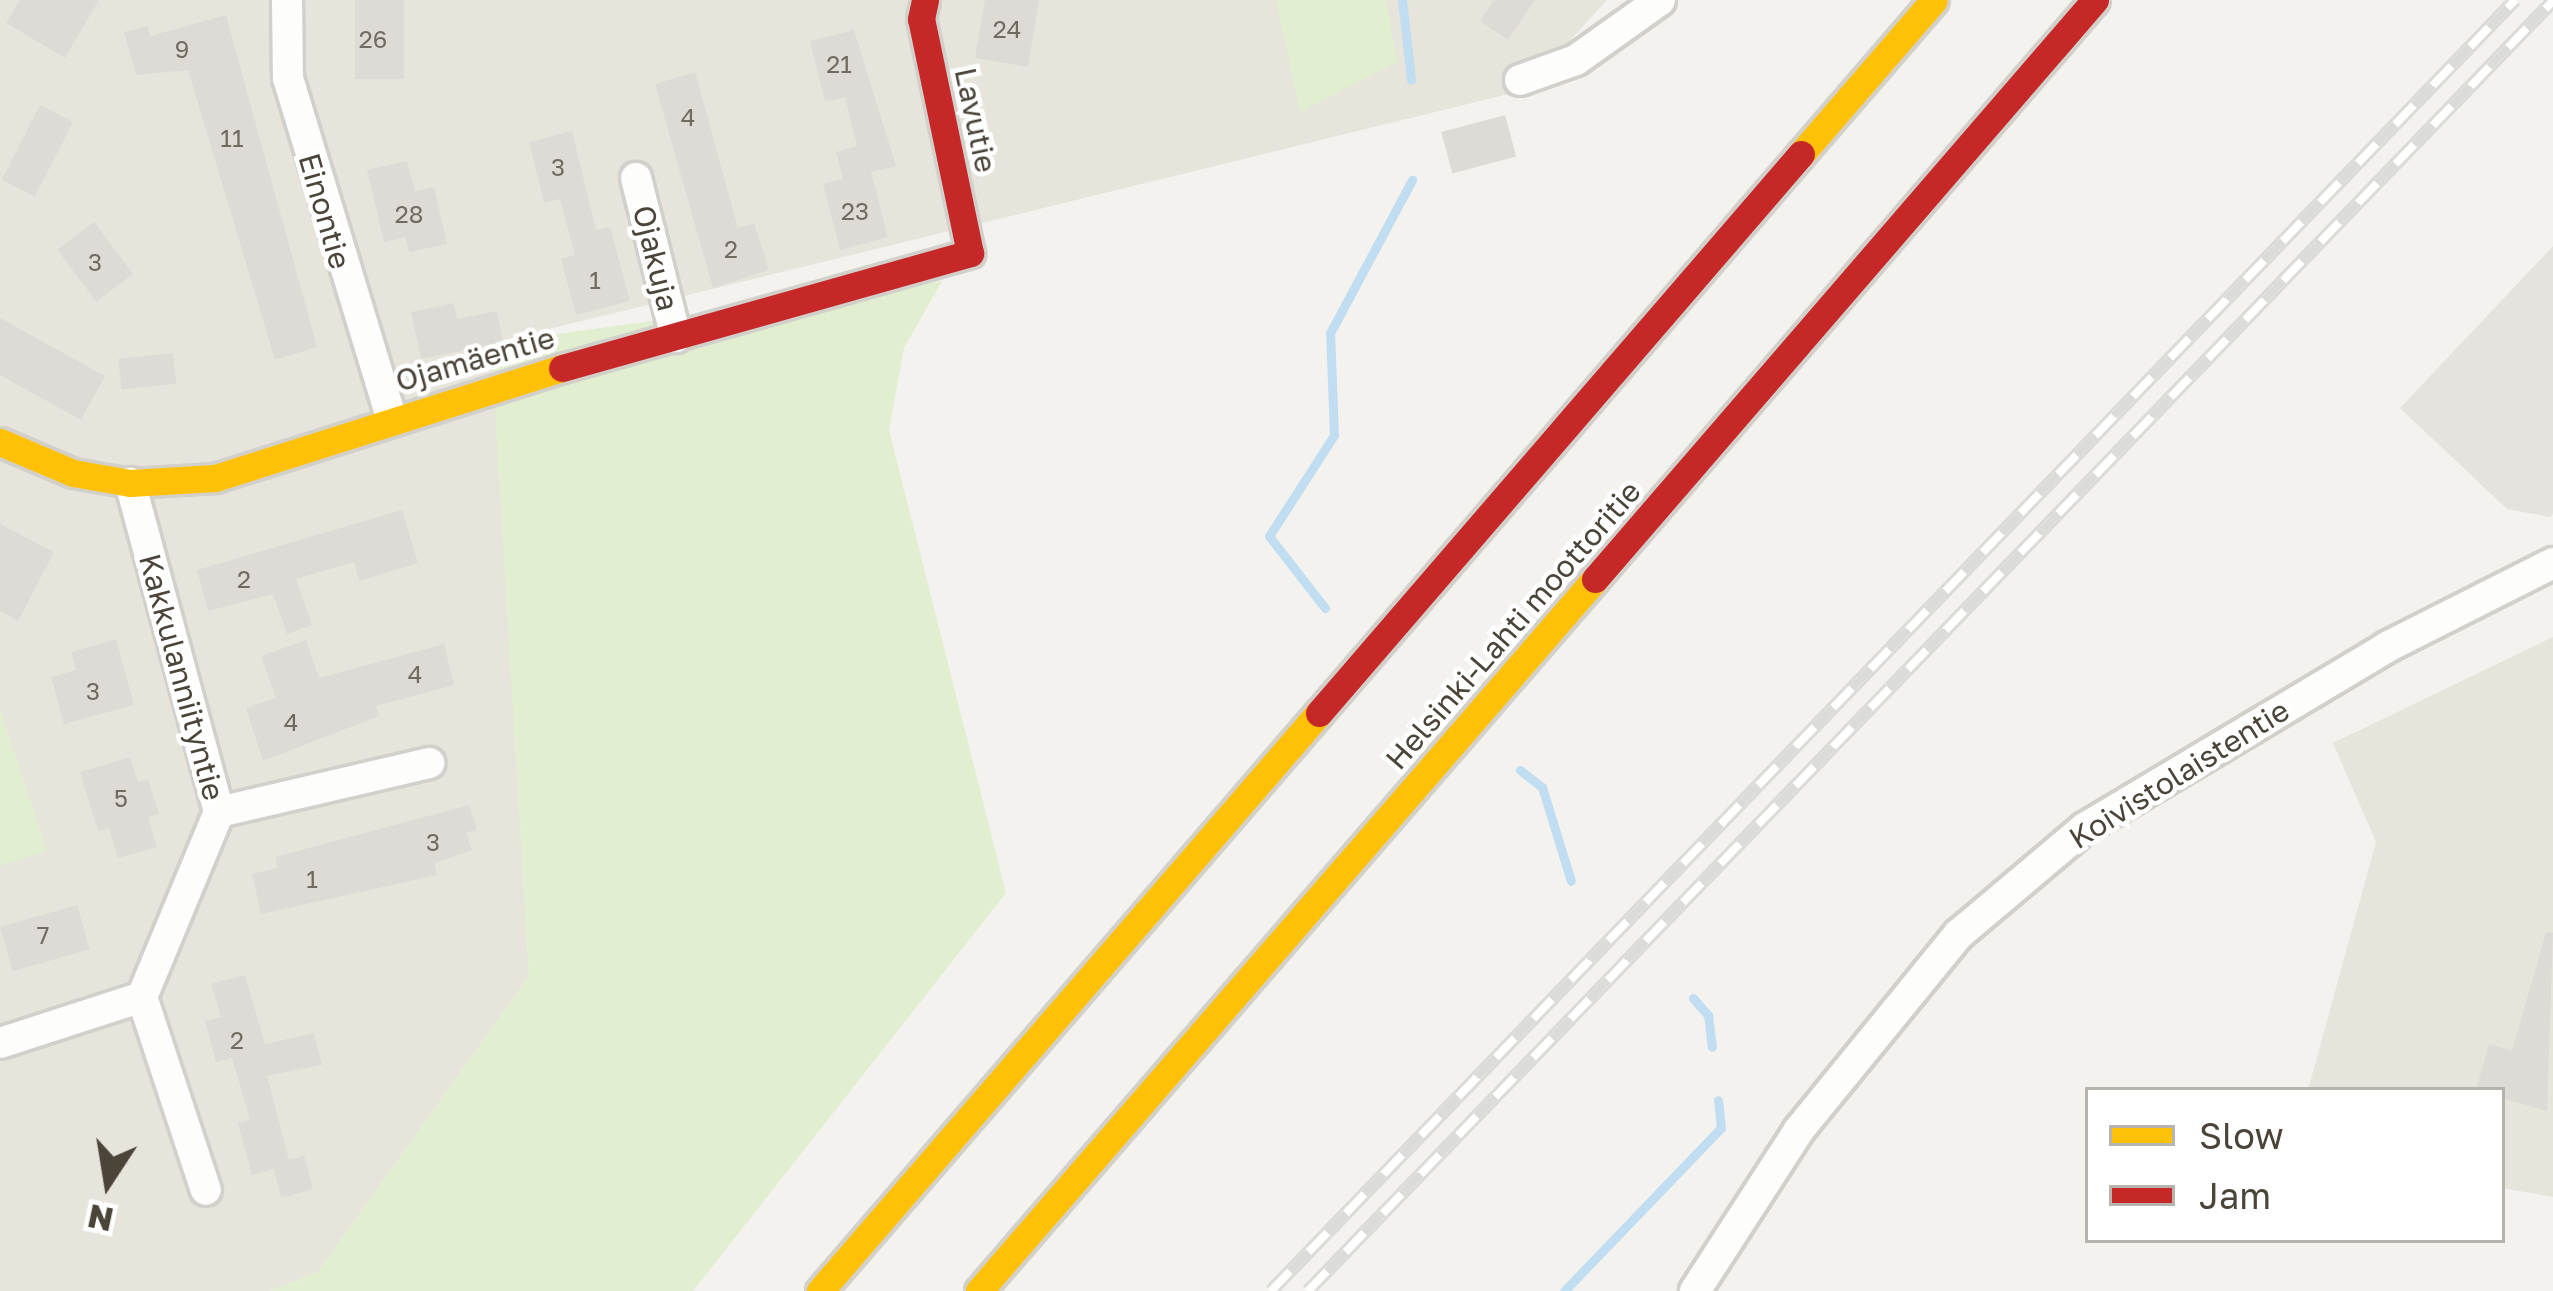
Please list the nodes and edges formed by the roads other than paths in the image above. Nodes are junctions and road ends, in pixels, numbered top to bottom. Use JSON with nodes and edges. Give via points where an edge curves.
{"nodes":[{"id":1,"x":287,"y":0,"type":"edge"},
{"id":2,"x":926,"y":0,"type":"edge"},
{"id":3,"x":1660,"y":0,"type":"edge"},
{"id":4,"x":1934,"y":0,"type":"edge"},
{"id":5,"x":2095,"y":0,"type":"edge"},
{"id":6,"x":1520,"y":80,"type":"dead end"},
{"id":7,"x":636,"y":178,"type":"dead end"},
{"id":8,"x":970,"y":254,"type":"joint"},
{"id":9,"x":676,"y":337,"type":"junction"},
{"id":10,"x":391,"y":416,"type":"junction"},
{"id":11,"x":0,"y":442,"type":"edge"},
{"id":12,"x":130,"y":482,"type":"junction"},
{"id":13,"x":2553,"y":562,"type":"edge"},
{"id":14,"x":429,"y":763,"type":"dead end"},
{"id":15,"x":220,"y":812,"type":"junction"},
{"id":16,"x":142,"y":997,"type":"junction"},
{"id":17,"x":0,"y":1043,"type":"edge"},
{"id":18,"x":206,"y":1190,"type":"dead end"},
{"id":19,"x":820,"y":1291,"type":"edge"},
{"id":20,"x":979,"y":1291,"type":"edge"},
{"id":21,"x":1695,"y":1291,"type":"edge"}],
"edges":[{"from":1,"to":10,"type":"street","name":"Einontie","via":[[288,78],[364,349]]},
{"from":2,"to":8,"type":"main road","name":"Lavutie","via":[[921,19]]},
{"from":3,"to":6,"type":"street","via":[[1576,60]]},
{"from":4,"to":19,"type":"main road"},
{"from":5,"to":20,"type":"main road","name":"Helsinki-Lahti moottoritie"},
{"from":7,"to":9,"type":"street","name":"Ojakuja"},
{"from":8,"to":9,"type":"main road","name":"Ojamäentie"},
{"from":9,"to":10,"type":"main road","name":"Ojamäentie"},
{"from":10,"to":12,"type":"main road","name":"Ojamäentie","via":[[298,457],[215,478]]},
{"from":11,"to":12,"type":"main road","name":"Ojamäentie","via":[[74,473]]},
{"from":12,"to":15,"type":"street","name":"Kakkulanniityntie"},
{"from":13,"to":21,"type":"street","name":"Koivistolaistentie","via":[[2387,647],[2085,828],[1959,934],[1799,1130]]},
{"from":14,"to":15,"type":"street"},
{"from":15,"to":16,"type":"street","name":"Kakkulanniityntie"},
{"from":16,"to":17,"type":"street"},
{"from":16,"to":18,"type":"street"}]}
